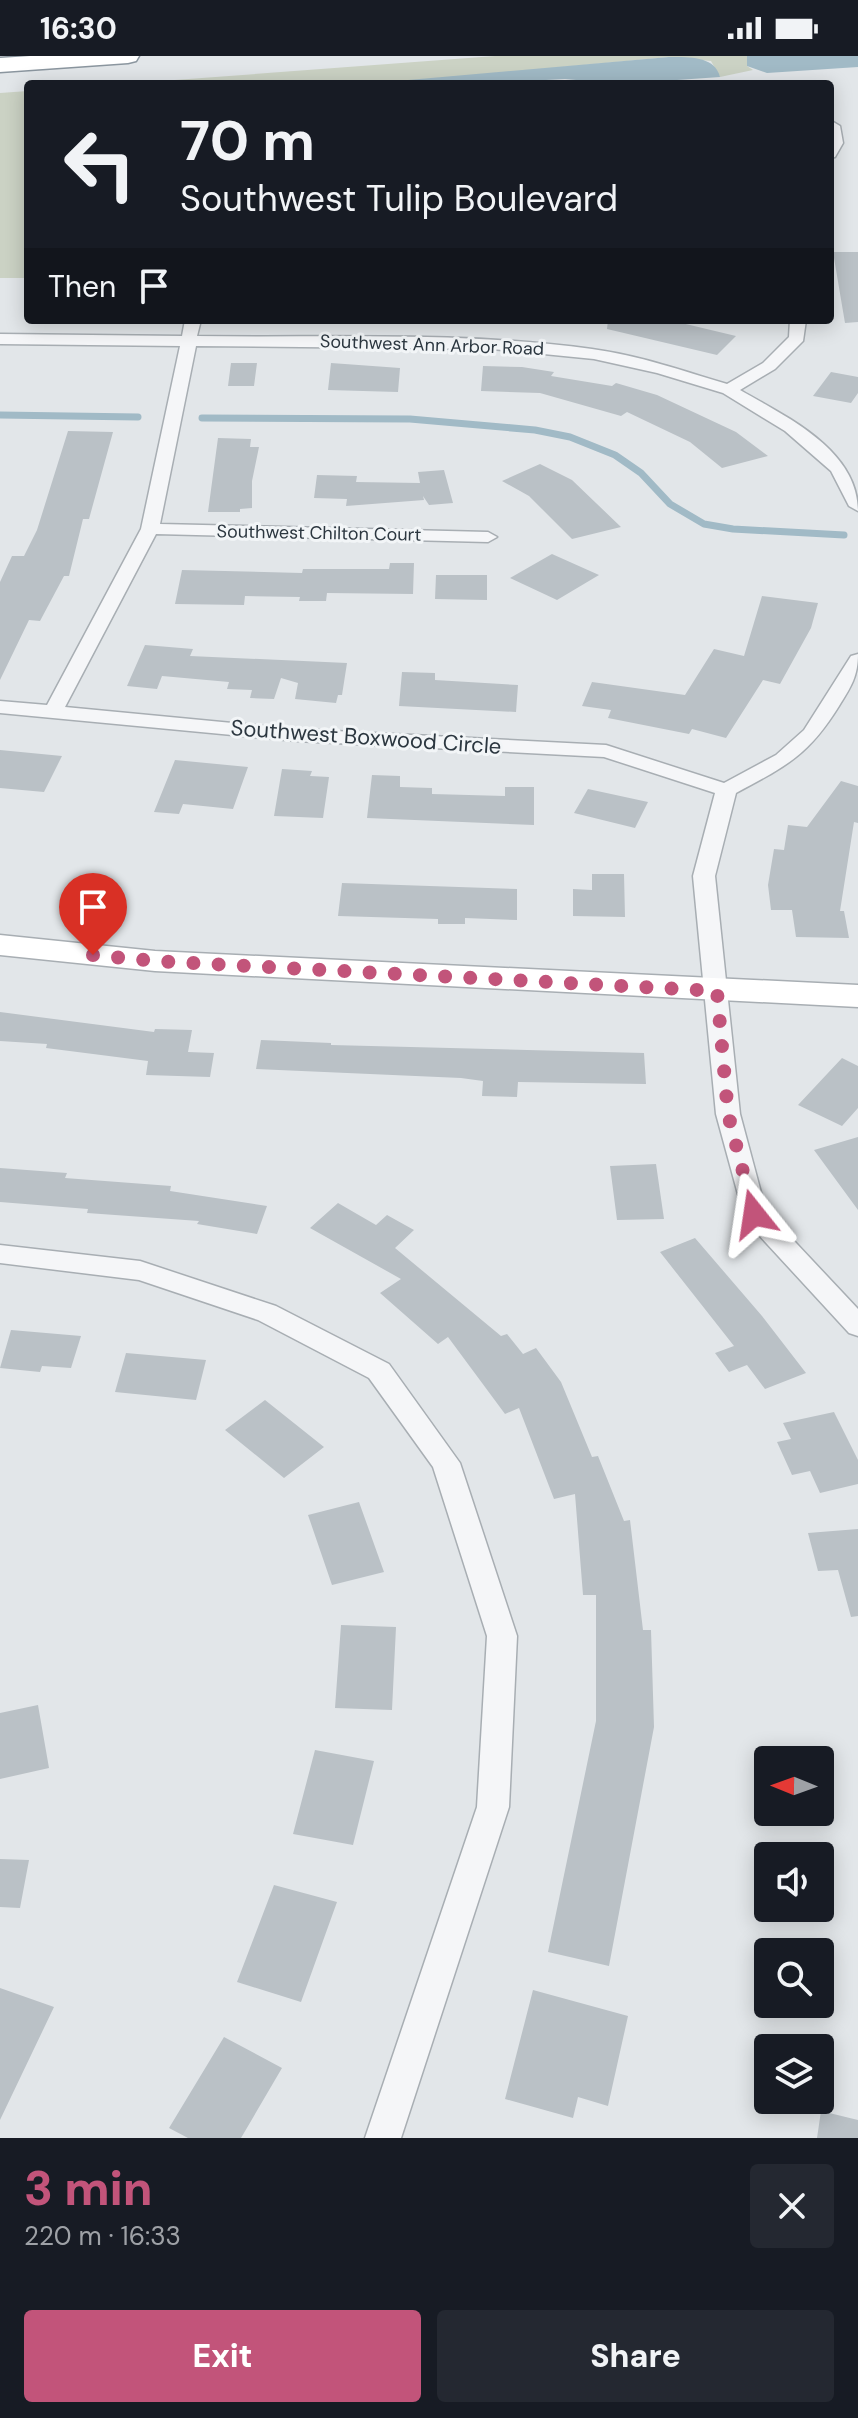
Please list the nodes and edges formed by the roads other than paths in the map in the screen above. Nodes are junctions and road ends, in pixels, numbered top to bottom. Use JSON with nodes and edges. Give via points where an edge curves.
{"nodes":[{"id":1,"x":128,"y":56,"type":"edge"},
{"id":2,"x":0,"y":65,"type":"edge"},
{"id":3,"x":192,"y":324,"type":"edge"},
{"id":4,"x":798,"y":324,"type":"edge"},
{"id":5,"x":0,"y":339,"type":"edge"},
{"id":6,"x":189,"y":340,"type":"junction"},
{"id":7,"x":729,"y":390,"type":"junction"},
{"id":8,"x":858,"y":506,"type":"edge"},
{"id":9,"x":150,"y":529,"type":"junction"},
{"id":10,"x":488,"y":537,"type":"dead end"},
{"id":11,"x":858,"y":660,"type":"edge"},
{"id":12,"x":0,"y":707,"type":"edge"},
{"id":13,"x":53,"y":712,"type":"junction"},
{"id":14,"x":726,"y":790,"type":"junction"},
{"id":15,"x":0,"y":945,"type":"edge"},
{"id":16,"x":717,"y":991,"type":"junction"},
{"id":17,"x":858,"y":996,"type":"edge"},
{"id":18,"x":0,"y":1254,"type":"edge"},
{"id":19,"x":858,"y":1326,"type":"edge"},
{"id":20,"x":383,"y":2138,"type":"edge"}],
"edges":[{"from":1,"to":2,"type":"highway"},
{"from":3,"to":6,"type":"street"},
{"from":4,"to":7,"type":"street","via":[[797,338],[769,366]]},
{"from":5,"to":6,"type":"street","name":"Southwest Ann Arbor Road"},
{"from":6,"to":7,"type":"street","name":"Southwest Ann Arbor Road","via":[[531,346],[623,360]]},
{"from":6,"to":9,"type":"street"},
{"from":7,"to":8,"type":"street","name":"Southwest Ann Arbor Road","via":[[791,427],[838,468]]},
{"from":9,"to":10,"type":"street","name":"Southwest Chilton Court"},
{"from":9,"to":13,"type":"street"},
{"from":11,"to":14,"type":"street","via":[[812,734],[783,759]]},
{"from":12,"to":13,"type":"street","name":"Southwest Boxwood Circle"},
{"from":13,"to":14,"type":"street","name":"Southwest Boxwood Circle","via":[[296,735],[606,751]]},
{"from":14,"to":16,"type":"street","via":[[704,876]]},
{"from":15,"to":16,"type":"street","via":[[155,961]]},
{"from":16,"to":17,"type":"street"},
{"from":16,"to":19,"type":"street","via":[[728,1114],[754,1214]]},
{"from":18,"to":20,"type":"street","via":[[140,1271],[267,1313],[379,1371],[446,1463],[502,1636],[493,1807]]}]}
